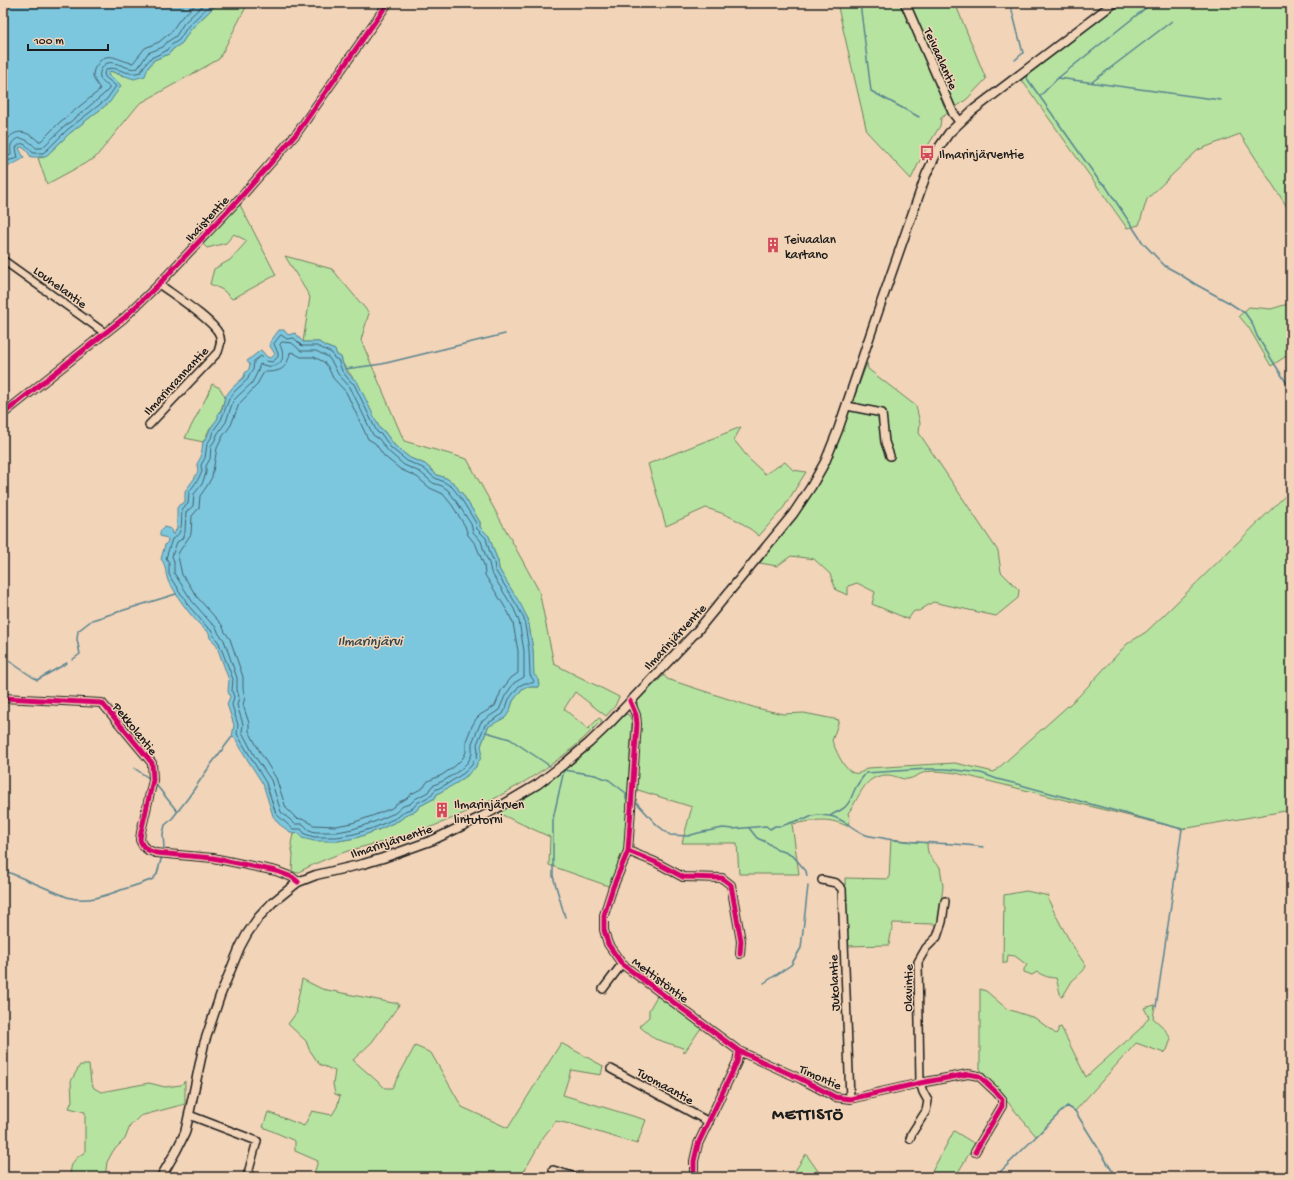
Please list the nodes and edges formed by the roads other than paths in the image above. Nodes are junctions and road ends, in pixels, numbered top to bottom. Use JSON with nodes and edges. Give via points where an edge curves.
{"nodes":[{"id":1,"x":388,"y":3,"type":"edge"},
{"id":2,"x":905,"y":3,"type":"edge"},
{"id":3,"x":1114,"y":3,"type":"edge"},
{"id":4,"x":960,"y":122,"type":"junction"},
{"id":5,"x":3,"y":260,"type":"edge"},
{"id":6,"x":159,"y":284,"type":"junction"},
{"id":7,"x":105,"y":333,"type":"junction"},
{"id":8,"x":847,"y":406,"type":"junction"},
{"id":9,"x":3,"y":414,"type":"edge"},
{"id":10,"x":149,"y":425,"type":"dead end"},
{"id":11,"x":890,"y":456,"type":"dead end"},
{"id":12,"x":3,"y":698,"type":"edge"},
{"id":13,"x":630,"y":701,"type":"junction"},
{"id":14,"x":628,"y":851,"type":"junction"},
{"id":15,"x":822,"y":880,"type":"dead end"},
{"id":16,"x":298,"y":882,"type":"junction"},
{"id":17,"x":945,"y":902,"type":"dead end"},
{"id":18,"x":740,"y":954,"type":"dead end"},
{"id":19,"x":622,"y":964,"type":"junction"},
{"id":20,"x":603,"y":989,"type":"dead end"},
{"id":21,"x":739,"y":1051,"type":"junction"},
{"id":22,"x":611,"y":1069,"type":"dead end"},
{"id":23,"x":920,"y":1083,"type":"junction"},
{"id":24,"x":850,"y":1099,"type":"junction"},
{"id":25,"x":189,"y":1115,"type":"junction"},
{"id":26,"x":709,"y":1122,"type":"junction"},
{"id":27,"x":910,"y":1139,"type":"dead end"},
{"id":28,"x":975,"y":1152,"type":"dead end"},
{"id":29,"x":553,"y":1170,"type":"dead end"},
{"id":30,"x":247,"y":1174,"type":"edge"},
{"id":31,"x":161,"y":1177,"type":"edge"},
{"id":32,"x":576,"y":1177,"type":"edge"},
{"id":33,"x":694,"y":1177,"type":"edge"}],
"edges":[{"from":1,"to":6,"type":"street","name":"Ihaistentie","via":[[297,133]]},
{"from":2,"to":4,"type":"main road","name":"Teivaalantie","via":[[953,113]]},
{"from":3,"to":4,"type":"main road","name":"Ilmarinjärventie"},
{"from":4,"to":8,"type":"main road","name":"Ilmarinjärventie","via":[[940,146],[926,175]]},
{"from":5,"to":7,"type":"street","name":"Louhelantie"},
{"from":6,"to":7,"type":"street","name":"Ihaistentie"},
{"from":6,"to":10,"type":"street","name":"Ilmarinrannantie","via":[[212,324],[219,334],[220,345],[218,352]]},
{"from":7,"to":9,"type":"street","name":"Ihaistentie"},
{"from":8,"to":11,"type":"street","via":[[882,413],[885,442]]},
{"from":8,"to":13,"type":"main road","name":"Ilmarinjärventie","via":[[825,462],[812,487],[793,514],[697,630]]},
{"from":12,"to":16,"type":"street","name":"Pekkolantie","via":[[102,703],[152,762],[153,780],[140,840],[148,850],[156,853],[213,858],[276,871]]},
{"from":13,"to":14,"type":"street","name":"Mettistöntie","via":[[637,724]]},
{"from":13,"to":16,"type":"main road","name":"Ilmarinjärventie","via":[[589,743],[564,764],[538,784],[487,814],[443,836],[399,853]]},
{"from":14,"to":18,"type":"street","via":[[683,877],[722,878],[731,885],[741,941]]},
{"from":14,"to":19,"type":"street","name":"Mettistöntie","via":[[604,914],[604,930],[608,944]]},
{"from":15,"to":24,"type":"street","name":"Jukolantie","via":[[836,882],[842,889]]},
{"from":16,"to":25,"type":"main road","name":"Ilmarinjärventie","via":[[265,910],[240,947],[209,1026]]},
{"from":17,"to":23,"type":"street","name":"Olavintie","via":[[937,937],[926,948],[918,962]]},
{"from":19,"to":20,"type":"street"},
{"from":19,"to":21,"type":"street","name":"Mettistöntie"},
{"from":21,"to":24,"type":"street","name":"Timontie","via":[[834,1096]]},
{"from":21,"to":26,"type":"street","via":[[737,1062]]},
{"from":22,"to":26,"type":"street","name":"Tuomaantie"},
{"from":23,"to":24,"type":"street","name":"Timontie"},
{"from":23,"to":27,"type":"street","via":[[928,1101],[926,1111]]},
{"from":23,"to":28,"type":"street","name":"Timontie","via":[[968,1074],[979,1076],[1002,1099],[1002,1106]]},
{"from":25,"to":30,"type":"street","via":[[257,1141]]},
{"from":25,"to":31,"type":"main road","name":"Ilmarinjärventie","via":[[180,1143]]},
{"from":26,"to":33,"type":"street","via":[[698,1144]]},
{"from":29,"to":32,"type":"street"}]}
